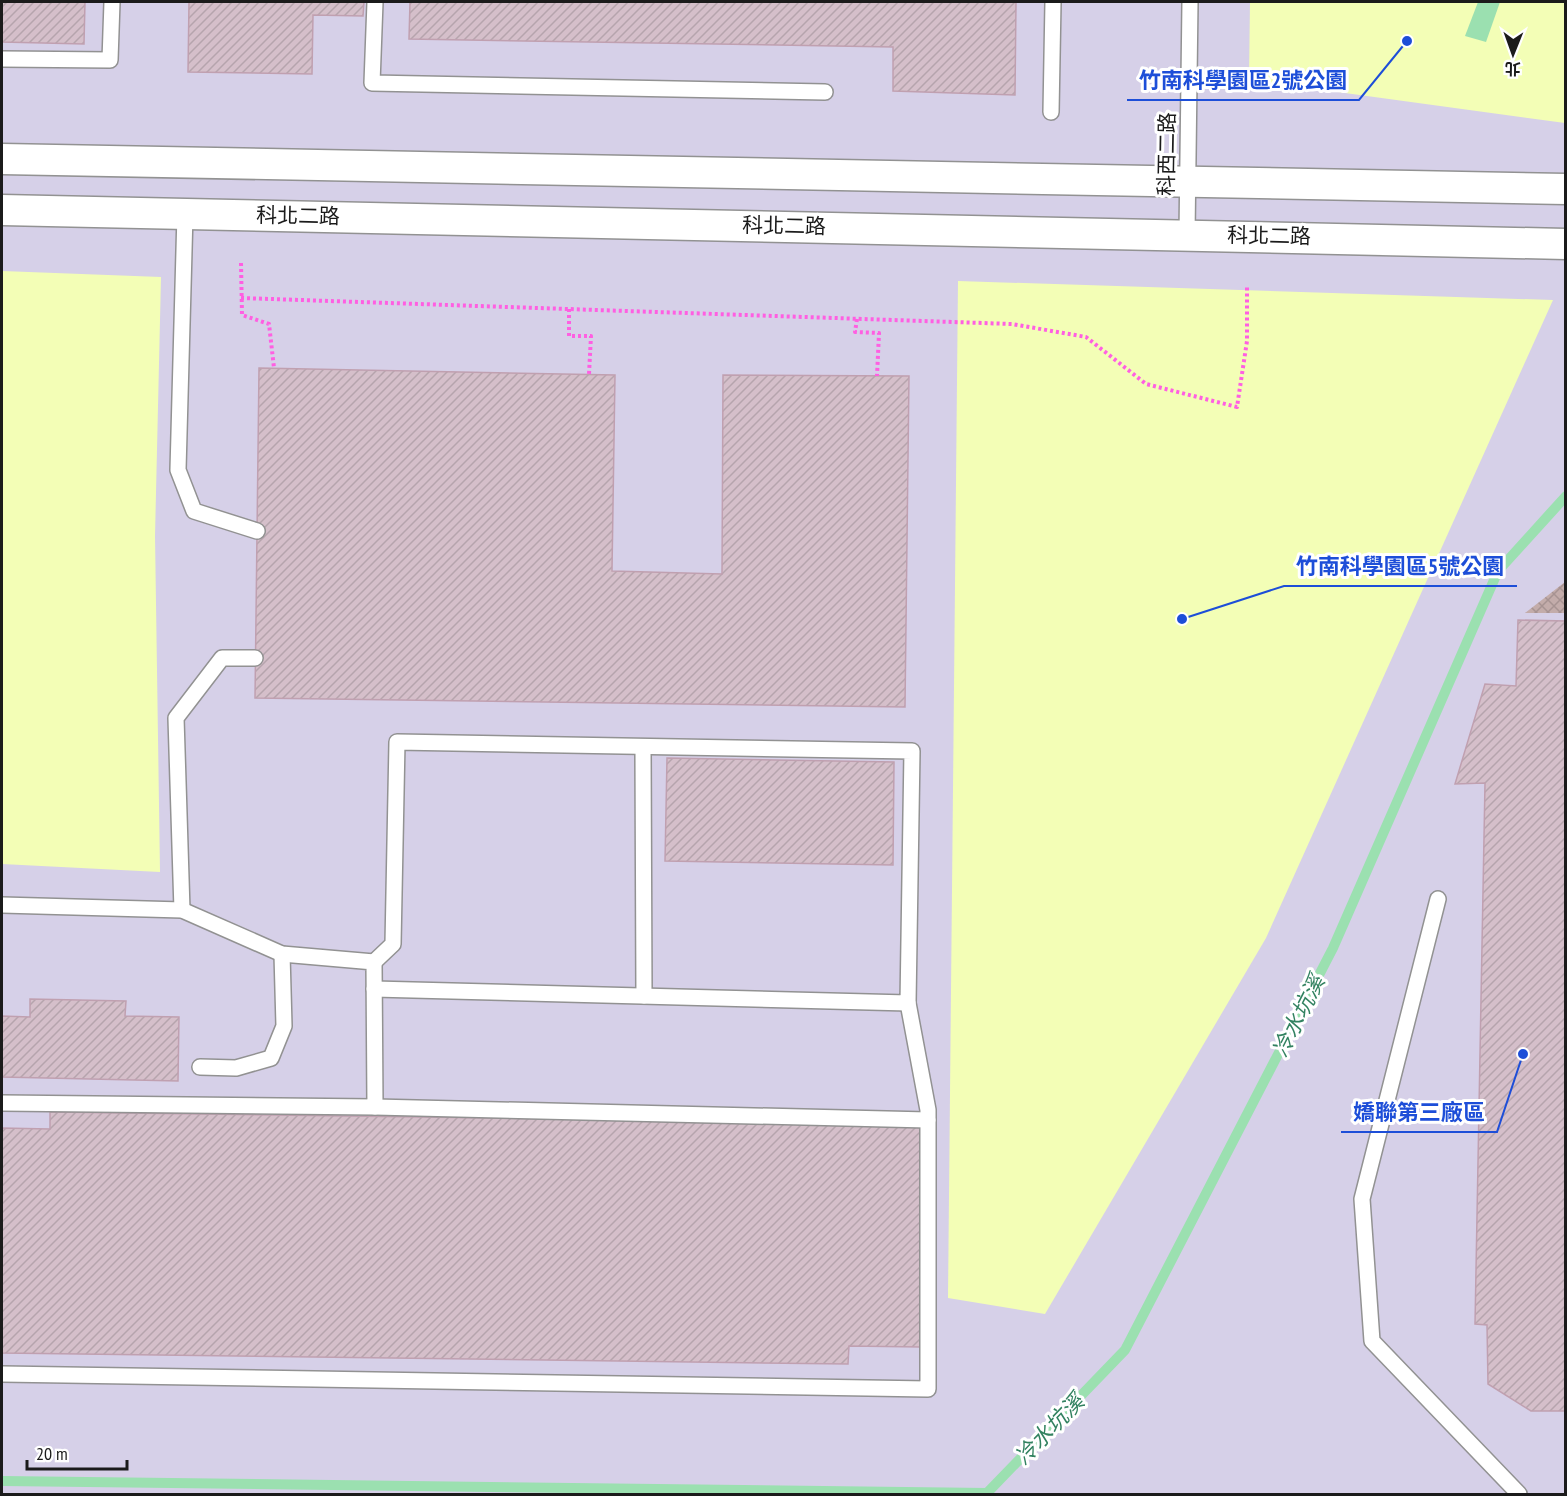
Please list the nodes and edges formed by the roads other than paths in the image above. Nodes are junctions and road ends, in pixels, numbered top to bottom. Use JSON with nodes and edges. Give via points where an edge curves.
{"nodes":[{"id":1,"x":112,"y":2,"type":"edge"},
{"id":2,"x":375,"y":2,"type":"edge"},
{"id":3,"x":1053,"y":2,"type":"edge"},
{"id":4,"x":1190,"y":2,"type":"edge"},
{"id":5,"x":2,"y":59,"type":"edge"},
{"id":6,"x":825,"y":92,"type":"dead end"},
{"id":7,"x":1051,"y":112,"type":"dead end"},
{"id":8,"x":2,"y":159,"type":"edge"},
{"id":9,"x":1187,"y":181,"type":"junction"},
{"id":10,"x":1566,"y":189,"type":"edge"},
{"id":11,"x":2,"y":210,"type":"edge"},
{"id":12,"x":185,"y":214,"type":"junction"},
{"id":13,"x":1187,"y":234,"type":"junction"},
{"id":14,"x":1566,"y":244,"type":"edge"},
{"id":15,"x":257,"y":531,"type":"dead end"},
{"id":16,"x":255,"y":658,"type":"dead end"},
{"id":17,"x":644,"y":748,"type":"junction"},
{"id":18,"x":1438,"y":899,"type":"dead end"},
{"id":19,"x":2,"y":906,"type":"edge"},
{"id":20,"x":182,"y":910,"type":"junction"},
{"id":21,"x":282,"y":954,"type":"junction"},
{"id":22,"x":374,"y":962,"type":"junction"},
{"id":23,"x":374,"y":989,"type":"junction"},
{"id":24,"x":644,"y":996,"type":"junction"},
{"id":25,"x":908,"y":1003,"type":"junction"},
{"id":26,"x":200,"y":1067,"type":"dead end"},
{"id":27,"x":2,"y":1103,"type":"edge"},
{"id":28,"x":375,"y":1107,"type":"junction"},
{"id":29,"x":928,"y":1120,"type":"junction"},
{"id":30,"x":2,"y":1374,"type":"edge"},
{"id":31,"x":1519,"y":1494,"type":"edge"}],
"edges":[{"from":1,"to":5,"type":"lane","via":[[110,60]]},
{"from":2,"to":6,"type":"lane","via":[[372,83]]},
{"from":3,"to":7,"type":"lane"},
{"from":4,"to":9,"type":"lane","name":"科西二路"},
{"from":8,"to":9,"type":"street"},
{"from":9,"to":10,"type":"street"},
{"from":9,"to":13,"type":"lane","name":"科西二路"},
{"from":11,"to":12,"type":"street","name":"科北二路"},
{"from":12,"to":13,"type":"street","name":"科北二路"},
{"from":12,"to":15,"type":"lane","via":[[178,470],[194,511]]},
{"from":13,"to":14,"type":"street","name":"科北二路"},
{"from":16,"to":20,"type":"lane","via":[[222,658],[176,718]]},
{"from":17,"to":22,"type":"lane","via":[[397,742],[393,944]]},
{"from":17,"to":24,"type":"lane"},
{"from":17,"to":25,"type":"lane","via":[[912,751]]},
{"from":18,"to":31,"type":"lane","via":[[1362,1200],[1372,1341]]},
{"from":19,"to":20,"type":"lane"},
{"from":20,"to":21,"type":"lane"},
{"from":21,"to":22,"type":"lane"},
{"from":21,"to":26,"type":"lane","via":[[284,1026],[271,1058],[236,1068]]},
{"from":22,"to":23,"type":"lane"},
{"from":23,"to":24,"type":"lane"},
{"from":23,"to":28,"type":"lane"},
{"from":24,"to":25,"type":"lane"},
{"from":25,"to":29,"type":"lane"},
{"from":27,"to":28,"type":"lane"},
{"from":28,"to":29,"type":"lane"},
{"from":29,"to":30,"type":"lane","via":[[928,1389]]}]}
